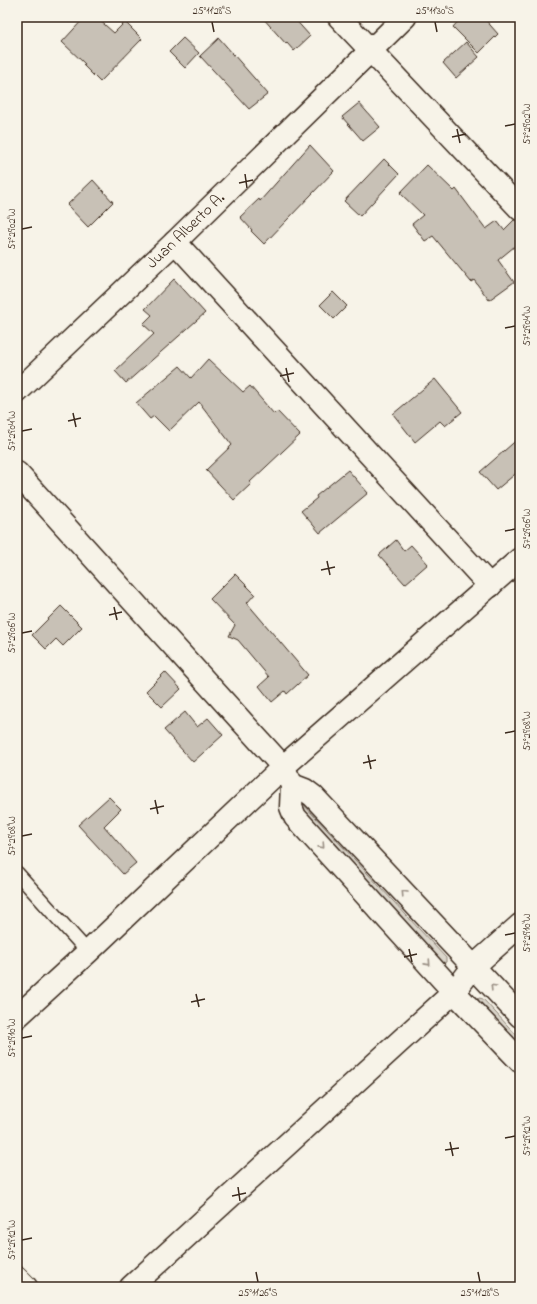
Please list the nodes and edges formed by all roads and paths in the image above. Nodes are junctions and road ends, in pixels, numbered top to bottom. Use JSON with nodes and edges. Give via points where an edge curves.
{"nodes":[{"id":1,"x":339,"y":17,"type":"edge"},
{"id":2,"x":405,"y":17,"type":"edge"},
{"id":3,"x":371,"y":51,"type":"junction"},
{"id":4,"x":520,"y":209,"type":"edge"},
{"id":5,"x":175,"y":242,"type":"junction"},
{"id":6,"x":17,"y":392,"type":"edge"},
{"id":7,"x":17,"y":473,"type":"edge"},
{"id":8,"x":520,"y":559,"type":"edge"},
{"id":9,"x":490,"y":586,"type":"junction"},
{"id":10,"x":287,"y":776,"type":"junction"},
{"id":11,"x":17,"y":873,"type":"edge"},
{"id":12,"x":520,"y":925,"type":"edge"},
{"id":13,"x":88,"y":952,"type":"junction"},
{"id":14,"x":473,"y":967,"type":"junction"},
{"id":15,"x":454,"y":992,"type":"junction"},
{"id":16,"x":520,"y":1016,"type":"edge"},
{"id":17,"x":17,"y":1017,"type":"edge"},
{"id":18,"x":520,"y":1061,"type":"edge"},
{"id":19,"x":17,"y":1278,"type":"edge"},
{"id":20,"x":26,"y":1287,"type":"edge"},
{"id":21,"x":131,"y":1287,"type":"edge"}],
"edges":[{"from":1,"to":3,"type":"street"},
{"from":2,"to":3,"type":"street","name":"Juan Alberto A."},
{"from":3,"to":4,"type":"street"},
{"from":3,"to":5,"type":"street","name":"Juan Alberto A."},
{"from":5,"to":6,"type":"street","name":"Juan Alberto A."},
{"from":5,"to":9,"type":"street"},
{"from":7,"to":10,"type":"street"},
{"from":8,"to":9,"type":"street"},
{"from":9,"to":10,"type":"street"},
{"from":10,"to":13,"type":"street"},
{"from":14,"to":10,"type":"street","one_way":true,"via":[[312,796]]},
{"from":10,"to":15,"type":"street","one_way":true,"via":[[291,807],[296,817]]},
{"from":11,"to":13,"type":"lane"},
{"from":12,"to":14,"type":"street"},
{"from":13,"to":17,"type":"street"},
{"from":14,"to":15,"type":"street"},
{"from":16,"to":14,"type":"street","one_way":true},
{"from":15,"to":18,"type":"street"},
{"from":15,"to":21,"type":"street"},
{"from":19,"to":20,"type":"street"}]}
